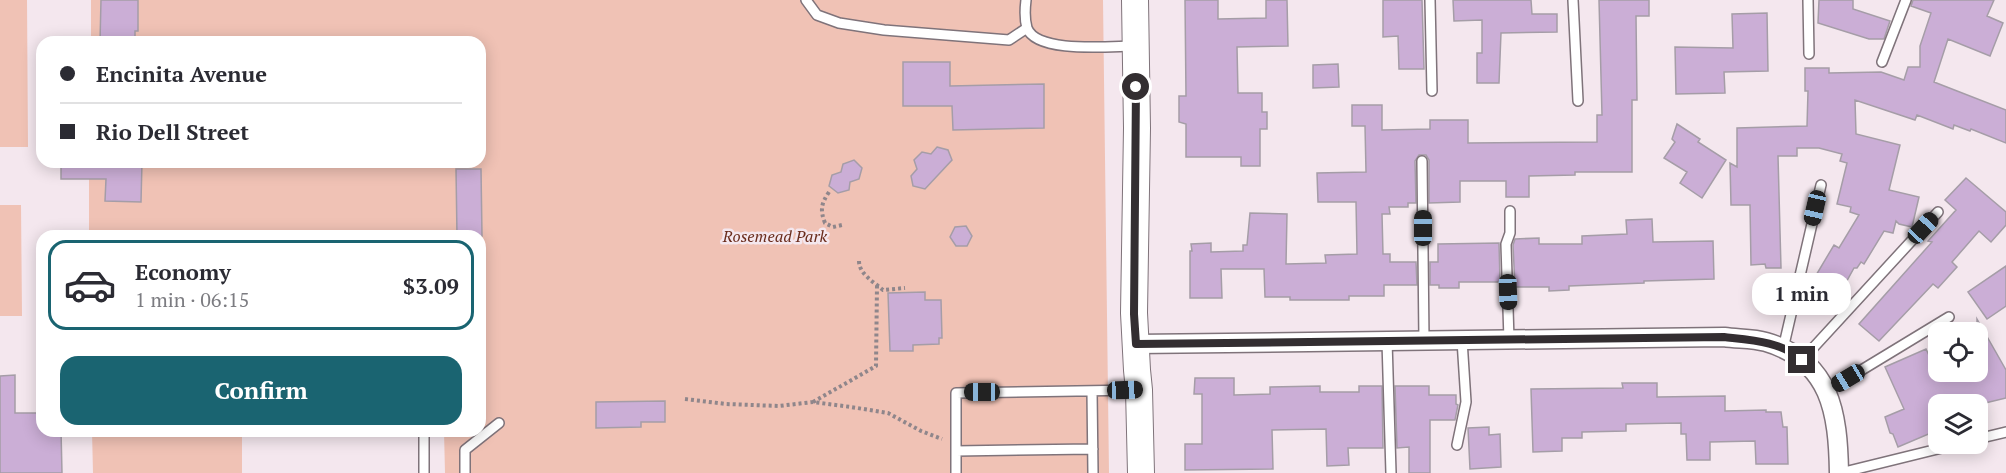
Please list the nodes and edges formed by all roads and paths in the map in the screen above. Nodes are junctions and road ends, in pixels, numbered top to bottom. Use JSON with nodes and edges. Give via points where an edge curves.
{"nodes":[{"id":1,"x":806,"y":0,"type":"edge"},
{"id":2,"x":1026,"y":0,"type":"edge"},
{"id":3,"x":1136,"y":0,"type":"edge"},
{"id":4,"x":1430,"y":0,"type":"edge"},
{"id":5,"x":1573,"y":0,"type":"edge"},
{"id":6,"x":1808,"y":0,"type":"edge"},
{"id":7,"x":1906,"y":0,"type":"edge"},
{"id":8,"x":1027,"y":28,"type":"junction"},
{"id":9,"x":1136,"y":46,"type":"junction"},
{"id":10,"x":1809,"y":54,"type":"dead end"},
{"id":11,"x":1881,"y":62,"type":"dead end"},
{"id":12,"x":1432,"y":91,"type":"dead end"},
{"id":13,"x":1578,"y":101,"type":"dead end"},
{"id":14,"x":1422,"y":161,"type":"dead end"},
{"id":15,"x":1821,"y":185,"type":"dead end"},
{"id":16,"x":829,"y":192,"type":"dead end"},
{"id":17,"x":1510,"y":211,"type":"dead end"},
{"id":18,"x":1938,"y":212,"type":"dead end"},
{"id":19,"x":842,"y":225,"type":"dead end"},
{"id":20,"x":859,"y":261,"type":"dead end"},
{"id":21,"x":877,"y":285,"type":"junction"},
{"id":22,"x":905,"y":288,"type":"dead end"},
{"id":23,"x":1949,"y":317,"type":"dead end"},
{"id":24,"x":1424,"y":340,"type":"junction"},
{"id":25,"x":1462,"y":340,"type":"junction"},
{"id":26,"x":1509,"y":340,"type":"junction"},
{"id":27,"x":1388,"y":341,"type":"junction"},
{"id":28,"x":1136,"y":344,"type":"junction"},
{"id":29,"x":1783,"y":348,"type":"junction"},
{"id":30,"x":1807,"y":363,"type":"junction"},
{"id":31,"x":1139,"y":390,"type":"junction"},
{"id":32,"x":1827,"y":391,"type":"junction"},
{"id":33,"x":1092,"y":392,"type":"junction"},
{"id":34,"x":685,"y":399,"type":"dead end"},
{"id":35,"x":813,"y":402,"type":"junction"},
{"id":36,"x":499,"y":423,"type":"dead end"},
{"id":37,"x":2006,"y":432,"type":"edge"},
{"id":38,"x":486,"y":433,"type":"edge"},
{"id":39,"x":1988,"y":436,"type":"edge"},
{"id":40,"x":424,"y":437,"type":"edge"},
{"id":41,"x":481,"y":437,"type":"edge"},
{"id":42,"x":1457,"y":445,"type":"dead end"},
{"id":43,"x":1093,"y":449,"type":"junction"},
{"id":44,"x":956,"y":451,"type":"junction"},
{"id":45,"x":1928,"y":451,"type":"edge"},
{"id":46,"x":424,"y":473,"type":"edge"},
{"id":47,"x":465,"y":473,"type":"edge"},
{"id":48,"x":956,"y":473,"type":"edge"},
{"id":49,"x":1093,"y":473,"type":"edge"},
{"id":50,"x":1141,"y":473,"type":"edge"},
{"id":51,"x":1391,"y":473,"type":"edge"},
{"id":52,"x":1840,"y":473,"type":"edge"}],
"edges":[{"from":1,"to":8,"type":"lane","via":[[817,15],[839,23],[884,30],[1009,40]]},
{"from":2,"to":8,"type":"lane"},
{"from":3,"to":9,"type":"street"},
{"from":4,"to":12,"type":"lane"},
{"from":5,"to":13,"type":"lane"},
{"from":6,"to":10,"type":"lane"},
{"from":7,"to":11,"type":"lane"},
{"from":8,"to":9,"type":"lane","via":[[1034,38],[1051,45]]},
{"from":9,"to":28,"type":"street"},
{"from":14,"to":24,"type":"lane"},
{"from":15,"to":29,"type":"lane"},
{"from":16,"to":19,"type":"path","via":[[822,203],[825,223],[833,227]]},
{"from":17,"to":26,"type":"lane","via":[[1506,244]]},
{"from":18,"to":30,"type":"lane"},
{"from":20,"to":21,"type":"path","via":[[859,267]]},
{"from":21,"to":22,"type":"path","via":[[883,290]]},
{"from":21,"to":35,"type":"path","via":[[876,366]]},
{"from":23,"to":32,"type":"lane"},
{"from":24,"to":25,"type":"street"},
{"from":24,"to":27,"type":"street"},
{"from":25,"to":26,"type":"street"},
{"from":25,"to":42,"type":"lane","via":[[1466,402]]},
{"from":26,"to":29,"type":"street","via":[[1724,337]]},
{"from":27,"to":28,"type":"street"},
{"from":27,"to":51,"type":"lane"},
{"from":28,"to":31,"type":"street"},
{"from":29,"to":30,"type":"street"},
{"from":30,"to":32,"type":"street"},
{"from":31,"to":33,"type":"lane"},
{"from":31,"to":50,"type":"street"},
{"from":32,"to":52,"type":"street","via":[[1836,423]]},
{"from":33,"to":43,"type":"lane"},
{"from":33,"to":44,"type":"lane","via":[[956,393]]},
{"from":34,"to":35,"type":"path","via":[[779,406]]},
{"from":35,"to":44,"type":"path","via":[[888,413],[943,439]]},
{"from":36,"to":38,"type":"lane"},
{"from":37,"to":39,"type":"lane"},
{"from":40,"to":46,"type":"lane"},
{"from":41,"to":47,"type":"lane","via":[[465,450]]},
{"from":43,"to":44,"type":"lane"},
{"from":43,"to":49,"type":"lane"},
{"from":44,"to":48,"type":"lane"},
{"from":45,"to":52,"type":"lane"}]}
